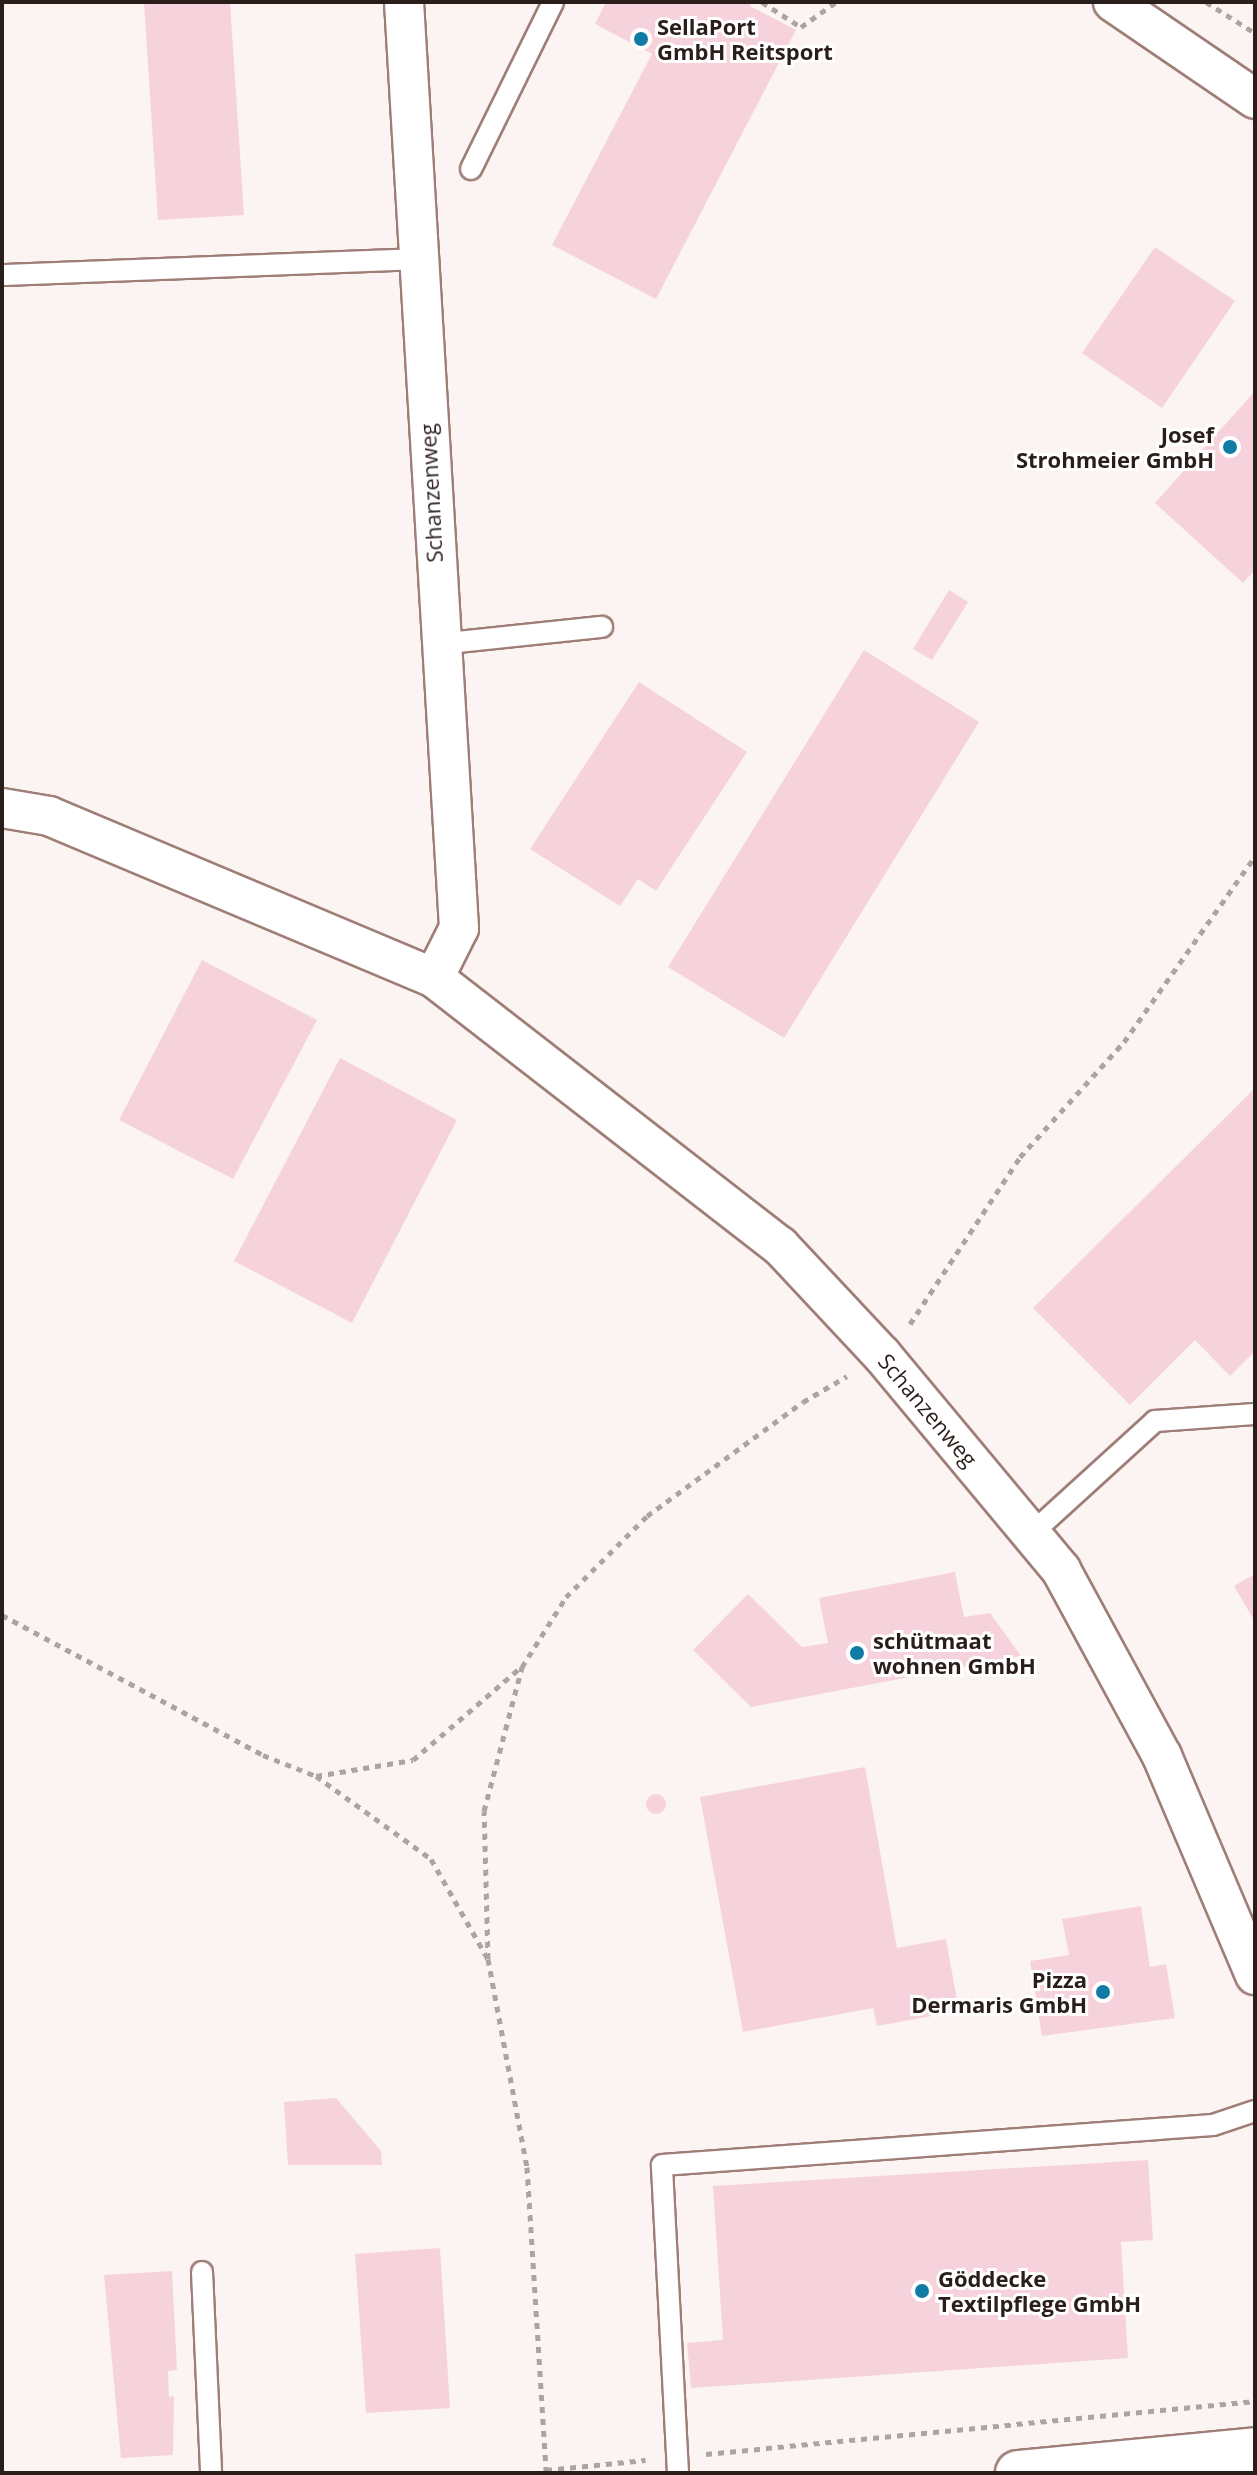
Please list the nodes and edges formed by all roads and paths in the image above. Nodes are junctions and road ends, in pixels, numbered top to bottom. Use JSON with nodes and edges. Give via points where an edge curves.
{"nodes":[{"id":1,"x":404,"y":2,"type":"edge"},
{"id":2,"x":553,"y":2,"type":"edge"},
{"id":3,"x":762,"y":2,"type":"edge"},
{"id":4,"x":836,"y":2,"type":"edge"},
{"id":5,"x":1113,"y":2,"type":"edge"},
{"id":6,"x":1206,"y":2,"type":"edge"},
{"id":7,"x":1255,"y":33,"type":"edge"},
{"id":8,"x":1255,"y":99,"type":"edge"},
{"id":9,"x":471,"y":169,"type":"dead end"},
{"id":10,"x":417,"y":259,"type":"junction"},
{"id":11,"x":2,"y":275,"type":"edge"},
{"id":12,"x":602,"y":627,"type":"dead end"},
{"id":13,"x":439,"y":644,"type":"junction"},
{"id":14,"x":2,"y":808,"type":"edge"},
{"id":15,"x":1255,"y":856,"type":"edge"},
{"id":16,"x":434,"y":978,"type":"junction"},
{"id":17,"x":882,"y":1355,"type":"junction"},
{"id":18,"x":1255,"y":1414,"type":"edge"},
{"id":19,"x":1031,"y":1534,"type":"junction"},
{"id":20,"x":2,"y":1615,"type":"edge"},
{"id":21,"x":522,"y":1667,"type":"junction"},
{"id":22,"x":316,"y":1776,"type":"junction"},
{"id":23,"x":488,"y":1959,"type":"junction"},
{"id":24,"x":1255,"y":1975,"type":"edge"},
{"id":25,"x":1255,"y":2111,"type":"edge"},
{"id":26,"x":202,"y":2272,"type":"dead end"},
{"id":27,"x":1255,"y":2401,"type":"edge"},
{"id":28,"x":1255,"y":2450,"type":"edge"},
{"id":29,"x":677,"y":2465,"type":"edge"},
{"id":30,"x":546,"y":2471,"type":"edge"},
{"id":31,"x":211,"y":2473,"type":"edge"},
{"id":32,"x":1018,"y":2473,"type":"edge"}],
"edges":[{"from":1,"to":10,"type":"street","name":"Schanzenweg"},
{"from":2,"to":9,"type":"lane"},
{"from":3,"to":4,"type":"path","via":[[801,27]]},
{"from":5,"to":8,"type":"street"},
{"from":6,"to":7,"type":"path"},
{"from":10,"to":11,"type":"lane"},
{"from":10,"to":13,"type":"street","name":"Schanzenweg"},
{"from":12,"to":13,"type":"lane"},
{"from":13,"to":16,"type":"street","name":"Schanzenweg","via":[[459,928]]},
{"from":14,"to":16,"type":"street","name":"Schanzenweg","via":[[49,816]]},
{"from":15,"to":17,"type":"path","via":[[1124,1042],[1020,1157],[925,1309]]},
{"from":16,"to":17,"type":"street","name":"Schanzenweg","via":[[780,1246]]},
{"from":17,"to":19,"type":"street","name":"Schanzenweg"},
{"from":17,"to":21,"type":"path","via":[[803,1402],[647,1516],[566,1597]]},
{"from":18,"to":19,"type":"lane","via":[[1155,1421]]},
{"from":19,"to":24,"type":"street","name":"Schanzenweg","via":[[1061,1570],[1162,1756]]},
{"from":20,"to":22,"type":"path","via":[[263,1755]]},
{"from":21,"to":22,"type":"path","via":[[413,1760]]},
{"from":21,"to":23,"type":"path","via":[[484,1811]]},
{"from":22,"to":23,"type":"path","via":[[431,1859]]},
{"from":23,"to":30,"type":"path","via":[[527,2167]]},
{"from":25,"to":29,"type":"lane","via":[[1213,2125],[662,2165]]},
{"from":26,"to":31,"type":"lane"},
{"from":27,"to":29,"type":"path"},
{"from":28,"to":32,"type":"street"},
{"from":29,"to":30,"type":"path"}]}
